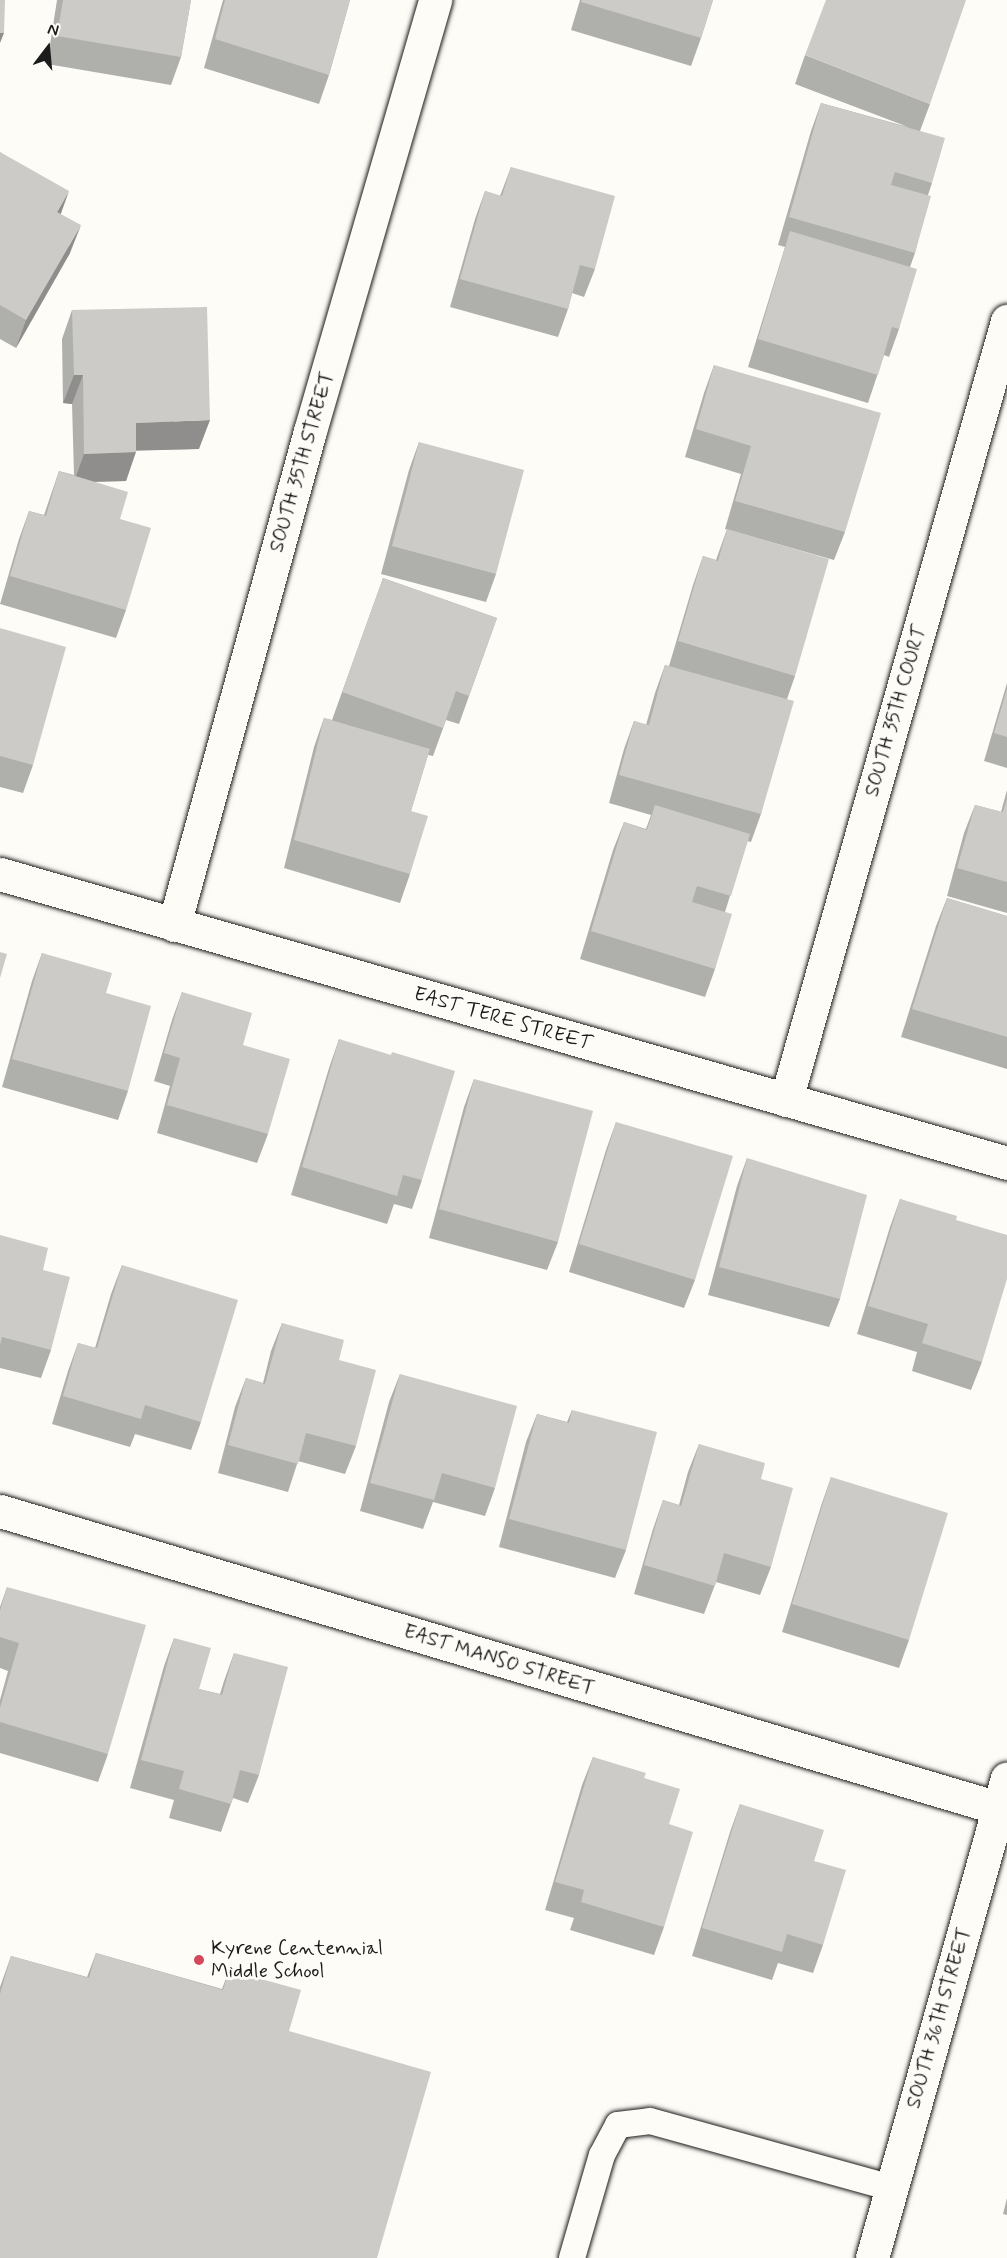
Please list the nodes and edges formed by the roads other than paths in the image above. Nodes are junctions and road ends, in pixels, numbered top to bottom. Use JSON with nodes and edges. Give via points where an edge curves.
{"nodes":[{"id":1,"x":435,"y":0,"type":"edge"},
{"id":2,"x":1007,"y":321,"type":"edge"},
{"id":3,"x":0,"y":874,"type":"edge"},
{"id":4,"x":174,"y":926,"type":"junction"},
{"id":5,"x":786,"y":1100,"type":"junction"},
{"id":6,"x":1007,"y":1163,"type":"edge"},
{"id":7,"x":0,"y":1511,"type":"edge"},
{"id":8,"x":1003,"y":1794,"type":"edge"},
{"id":9,"x":892,"y":2188,"type":"junction"},
{"id":10,"x":572,"y":2258,"type":"edge"},
{"id":11,"x":872,"y":2258,"type":"edge"}],
"edges":[{"from":1,"to":4,"type":"street","name":"SOUTH 35TH STREET","via":[[310,431]]},
{"from":2,"to":5,"type":"street","name":"SOUTH 35TH COURT"},
{"from":3,"to":4,"type":"street","name":"EAST TERE STREET"},
{"from":4,"to":5,"type":"street","name":"EAST TERE STREET"},
{"from":5,"to":6,"type":"street","name":"EAST TERE STREET"},
{"from":7,"to":8,"type":"street","name":"EAST MANSO STREET"},
{"from":8,"to":9,"type":"street","name":"SOUTH 36TH STREET"},
{"from":9,"to":10,"type":"lane","via":[[650,2121],[618,2125],[602,2155]]},
{"from":9,"to":11,"type":"street","name":"SOUTH 36TH STREET"}]}
